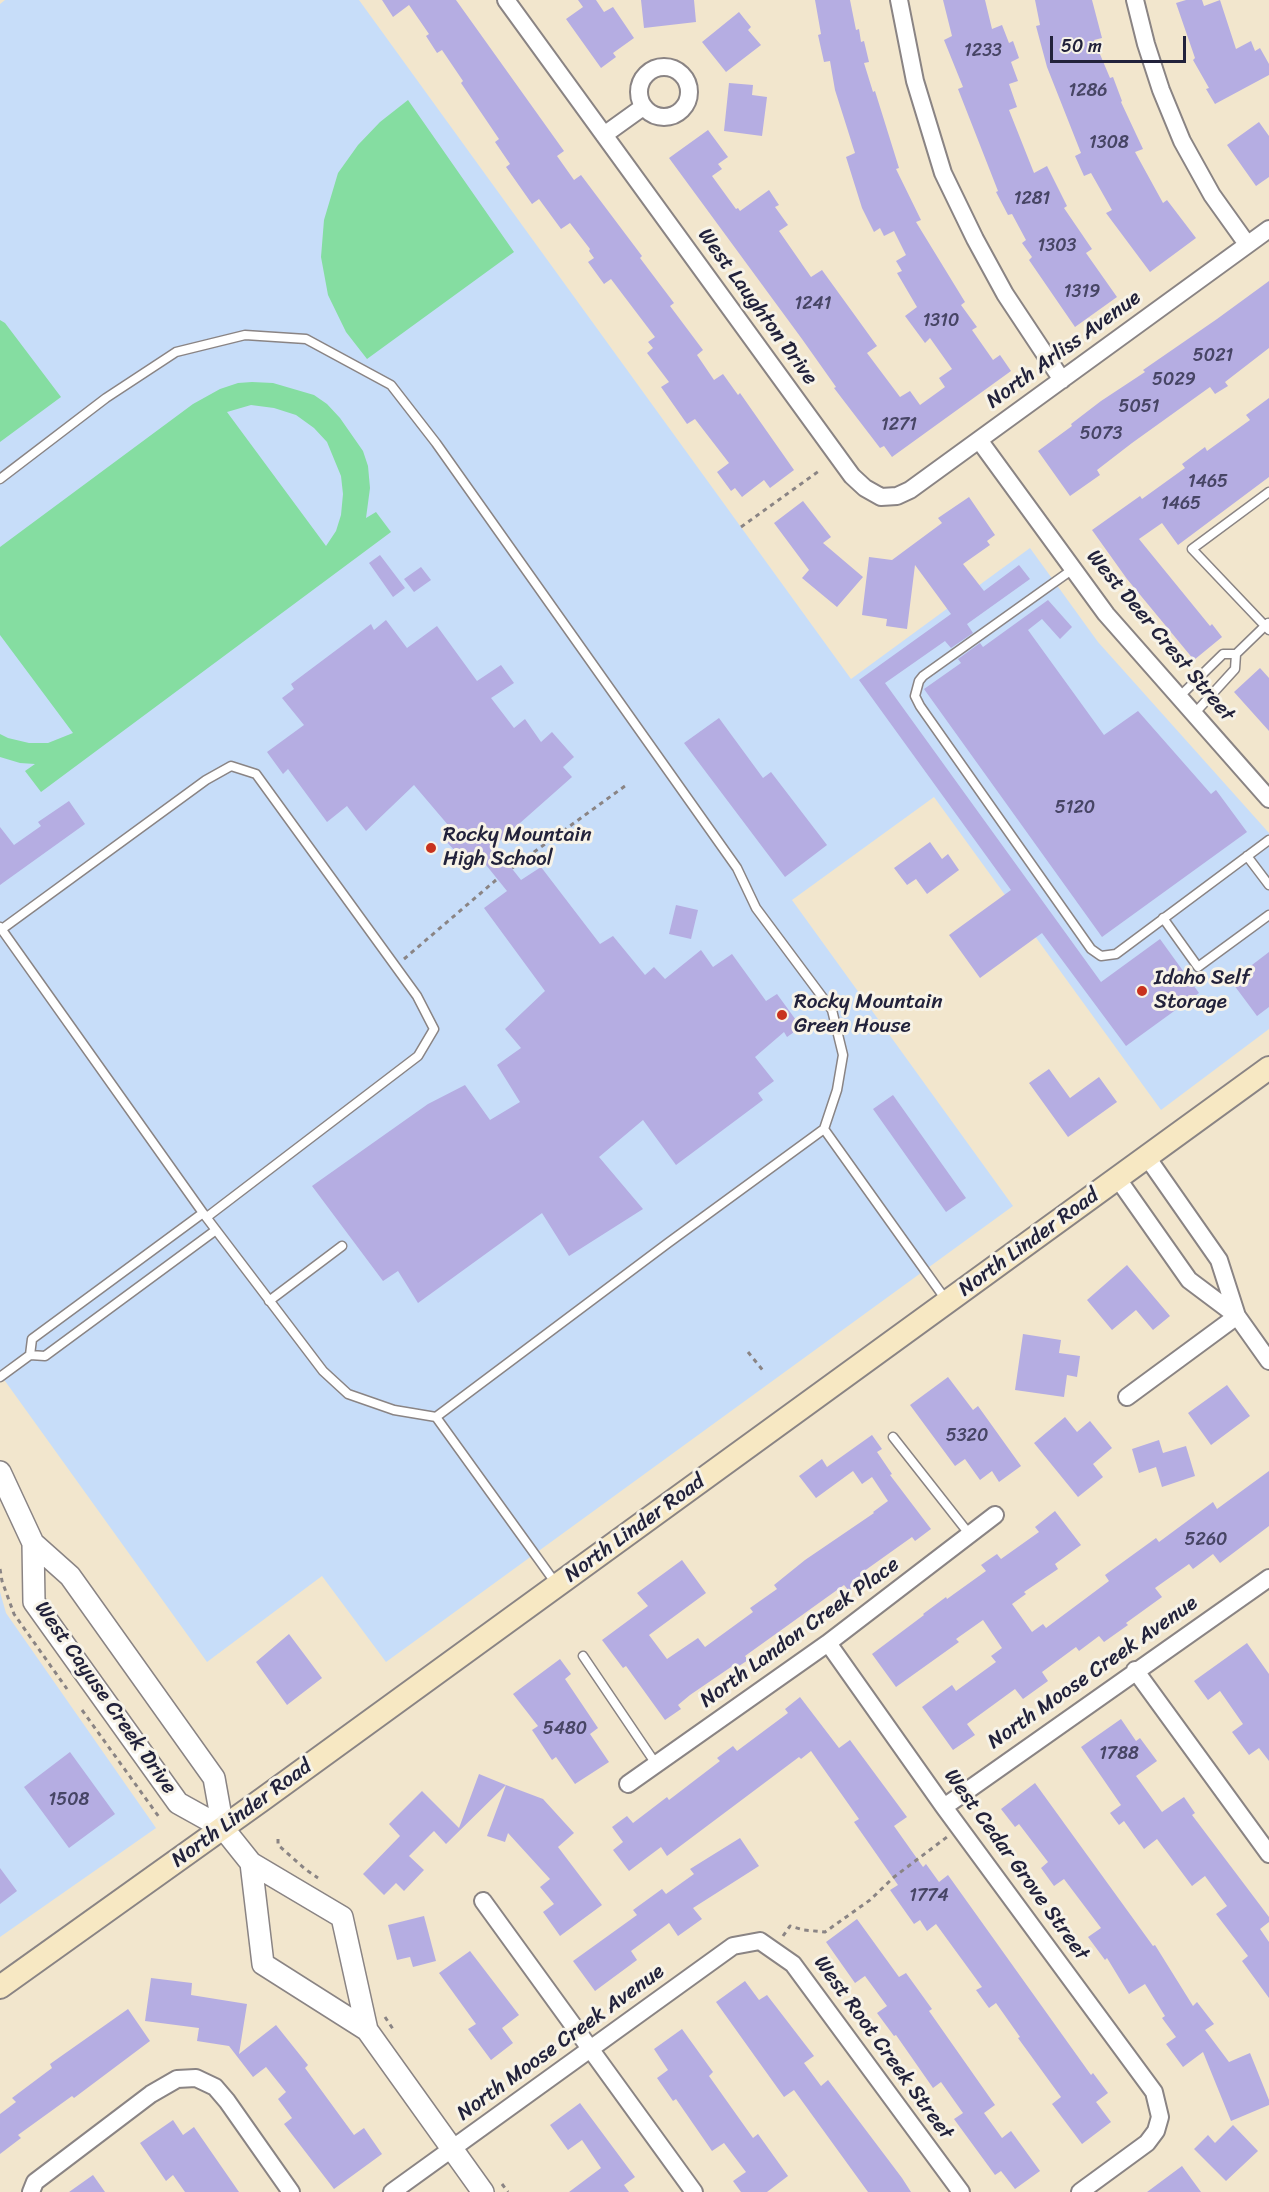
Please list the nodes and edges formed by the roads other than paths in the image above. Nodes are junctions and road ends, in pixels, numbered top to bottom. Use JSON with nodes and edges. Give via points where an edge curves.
{"nodes":[{"id":1,"x":506,"y":0,"type":"edge"},
{"id":2,"x":899,"y":0,"type":"edge"},
{"id":3,"x":1135,"y":0,"type":"edge"},
{"id":4,"x":643,"y":107,"type":"dead end"},
{"id":5,"x":604,"y":135,"type":"junction"},
{"id":6,"x":1269,"y":229,"type":"edge"},
{"id":7,"x":1247,"y":244,"type":"junction"},
{"id":8,"x":1062,"y":380,"type":"junction"},
{"id":9,"x":978,"y":440,"type":"junction"},
{"id":10,"x":0,"y":479,"type":"edge"},
{"id":11,"x":1269,"y":492,"type":"edge"},
{"id":12,"x":881,"y":497,"type":"joint"},
{"id":13,"x":1073,"y":569,"type":"junction"},
{"id":14,"x":1268,"y":626,"type":"edge"},
{"id":15,"x":1236,"y":654,"type":"junction"},
{"id":16,"x":1179,"y":698,"type":"junction"},
{"id":17,"x":1194,"y":714,"type":"junction"},
{"id":18,"x":1269,"y":799,"type":"edge"},
{"id":19,"x":1269,"y":840,"type":"edge"},
{"id":20,"x":1247,"y":856,"type":"junction"},
{"id":21,"x":1269,"y":885,"type":"edge"},
{"id":22,"x":1269,"y":915,"type":"edge"},
{"id":23,"x":1163,"y":918,"type":"junction"},
{"id":24,"x":1,"y":928,"type":"edge"},
{"id":25,"x":1269,"y":1068,"type":"edge"},
{"id":26,"x":824,"y":1129,"type":"junction"},
{"id":27,"x":1148,"y":1157,"type":"junction"},
{"id":28,"x":1118,"y":1179,"type":"junction"},
{"id":29,"x":205,"y":1215,"type":"junction"},
{"id":30,"x":216,"y":1230,"type":"junction"},
{"id":31,"x":342,"y":1246,"type":"dead end"},
{"id":32,"x":269,"y":1301,"type":"junction"},
{"id":33,"x":947,"y":1302,"type":"junction"},
{"id":34,"x":1237,"y":1316,"type":"junction"},
{"id":35,"x":30,"y":1355,"type":"junction"},
{"id":36,"x":1269,"y":1361,"type":"edge"},
{"id":37,"x":0,"y":1377,"type":"edge"},
{"id":38,"x":1127,"y":1397,"type":"dead end"},
{"id":39,"x":436,"y":1417,"type":"junction"},
{"id":40,"x":892,"y":1437,"type":"dead end"},
{"id":41,"x":0,"y":1472,"type":"edge"},
{"id":42,"x":995,"y":1515,"type":"dead end"},
{"id":43,"x":970,"y":1534,"type":"junction"},
{"id":44,"x":33,"y":1543,"type":"junction"},
{"id":45,"x":1269,"y":1578,"type":"edge"},
{"id":46,"x":557,"y":1586,"type":"junction"},
{"id":47,"x":828,"y":1643,"type":"junction"},
{"id":48,"x":583,"y":1656,"type":"dead end"},
{"id":49,"x":1136,"y":1670,"type":"junction"},
{"id":50,"x":656,"y":1764,"type":"junction"},
{"id":51,"x":628,"y":1784,"type":"dead end"},
{"id":52,"x":944,"y":1806,"type":"junction"},
{"id":53,"x":223,"y":1828,"type":"junction"},
{"id":54,"x":1269,"y":1854,"type":"edge"},
{"id":55,"x":251,"y":1863,"type":"junction"},
{"id":56,"x":483,"y":1901,"type":"dead end"},
{"id":57,"x":766,"y":1946,"type":"joint"},
{"id":58,"x":0,"y":1987,"type":"edge"},
{"id":59,"x":367,"y":2031,"type":"junction"},
{"id":60,"x":590,"y":2049,"type":"junction"},
{"id":61,"x":453,"y":2149,"type":"junction"},
{"id":62,"x":492,"y":2187,"type":"edge"},
{"id":63,"x":1089,"y":2189,"type":"edge"},
{"id":64,"x":32,"y":2192,"type":"edge"},
{"id":65,"x":291,"y":2192,"type":"edge"},
{"id":66,"x":393,"y":2192,"type":"edge"},
{"id":67,"x":694,"y":2192,"type":"edge"},
{"id":68,"x":961,"y":2192,"type":"edge"}],
"edges":[{"from":1,"to":5,"type":"street","name":"West Laughton Drive"},
{"from":2,"to":8,"type":"street","via":[[915,81],[943,173],[1005,294]]},
{"from":3,"to":7,"type":"street","via":[[1161,90],[1182,141],[1212,195]]},
{"from":4,"to":5,"type":"street"},
{"from":5,"to":12,"type":"street","name":"West Laughton Drive","via":[[852,476]]},
{"from":6,"to":7,"type":"street","name":"North Arliss Avenue"},
{"from":7,"to":8,"type":"street","name":"North Arliss Avenue"},
{"from":8,"to":9,"type":"street","name":"North Arliss Avenue"},
{"from":9,"to":12,"type":"street","name":"North Arliss Avenue","via":[[910,490]]},
{"from":9,"to":13,"type":"street","name":"West Deer Crest Street"},
{"from":10,"to":26,"type":"lane","via":[[106,398],[176,352],[245,335],[306,339],[391,385],[738,868],[756,908],[832,1010],[843,1055]]},
{"from":11,"to":14,"type":"lane","via":[[1191,549]]},
{"from":13,"to":16,"type":"street","name":"West Deer Crest Street","via":[[1106,614]]},
{"from":13,"to":23,"type":"lane","via":[[923,676],[915,696],[1091,949],[1101,956],[1116,954]]},
{"from":14,"to":15,"type":"lane"},
{"from":15,"to":16,"type":"lane","via":[[1223,654]]},
{"from":15,"to":17,"type":"lane","via":[[1235,669]]},
{"from":16,"to":17,"type":"street","name":"West Deer Crest Street"},
{"from":17,"to":18,"type":"street","name":"West Deer Crest Street"},
{"from":19,"to":20,"type":"lane"},
{"from":20,"to":21,"type":"lane"},
{"from":20,"to":23,"type":"lane"},
{"from":22,"to":23,"type":"lane","via":[[1198,967]]},
{"from":24,"to":29,"type":"lane"},
{"from":24,"to":29,"type":"lane","via":[[231,766],[256,774],[396,966],[434,1029],[418,1056]]},
{"from":25,"to":27,"type":"main road","name":"North Linder Road"},
{"from":26,"to":33,"type":"lane"},
{"from":26,"to":39,"type":"lane"},
{"from":27,"to":28,"type":"main road","name":"North Linder Road"},
{"from":27,"to":34,"type":"street","via":[[1219,1260]]},
{"from":28,"to":33,"type":"main road","name":"North Linder Road"},
{"from":28,"to":34,"type":"street","via":[[1189,1280]]},
{"from":29,"to":30,"type":"lane"},
{"from":29,"to":35,"type":"lane","via":[[32,1339]]},
{"from":30,"to":32,"type":"lane"},
{"from":30,"to":35,"type":"lane","via":[[45,1356]]},
{"from":31,"to":32,"type":"lane"},
{"from":32,"to":39,"type":"lane","via":[[323,1371],[348,1394],[394,1410]]},
{"from":33,"to":46,"type":"main road","name":"North Linder Road"},
{"from":34,"to":36,"type":"street"},
{"from":34,"to":38,"type":"street"},
{"from":35,"to":37,"type":"lane"},
{"from":39,"to":46,"type":"lane"},
{"from":40,"to":43,"type":"lane"},
{"from":41,"to":44,"type":"street","name":"West Cayuse Creek Drive"},
{"from":42,"to":43,"type":"street","name":"North Landon Creek Place"},
{"from":43,"to":47,"type":"street","name":"North Landon Creek Place"},
{"from":44,"to":53,"type":"street","name":"West Cayuse Creek Drive","via":[[70,1576],[214,1779]]},
{"from":44,"to":53,"type":"street","name":"West Cayuse Creek Drive","via":[[34,1602],[178,1803]]},
{"from":45,"to":49,"type":"street","name":"North Moose Creek Avenue"},
{"from":46,"to":53,"type":"main road","name":"North Linder Road"},
{"from":47,"to":50,"type":"street","name":"North Landon Creek Place"},
{"from":47,"to":52,"type":"street","name":"West Cedar Grove Street"},
{"from":48,"to":50,"type":"lane"},
{"from":49,"to":52,"type":"street","name":"North Moose Creek Avenue"},
{"from":49,"to":54,"type":"street"},
{"from":50,"to":51,"type":"street","name":"North Landon Creek Place"},
{"from":52,"to":63,"type":"street","name":"West Cedar Grove Street","via":[[1154,2092],[1160,2117],[1156,2131],[1147,2143]]},
{"from":53,"to":55,"type":"street","name":"West Cayuse Creek Drive"},
{"from":53,"to":58,"type":"main road","name":"North Linder Road"},
{"from":55,"to":59,"type":"street","name":"West Cayuse Creek Drive","via":[[342,1917]]},
{"from":55,"to":59,"type":"street","name":"West Cayuse Creek Drive","via":[[263,1964]]},
{"from":56,"to":60,"type":"street"},
{"from":57,"to":60,"type":"street","name":"North Moose Creek Avenue","via":[[733,1946]]},
{"from":57,"to":68,"type":"street","name":"West Root Creek Street","via":[[793,1964]]},
{"from":59,"to":61,"type":"street","name":"West Cayuse Creek Drive"},
{"from":60,"to":61,"type":"street","name":"North Moose Creek Avenue"},
{"from":60,"to":67,"type":"street"},
{"from":61,"to":62,"type":"street","name":"West Cayuse Creek Drive"},
{"from":61,"to":66,"type":"street","name":"North Moose Creek Avenue"},
{"from":64,"to":65,"type":"street","via":[[35,2182],[151,2094],[177,2079],[196,2078],[215,2087],[227,2101]]}]}
